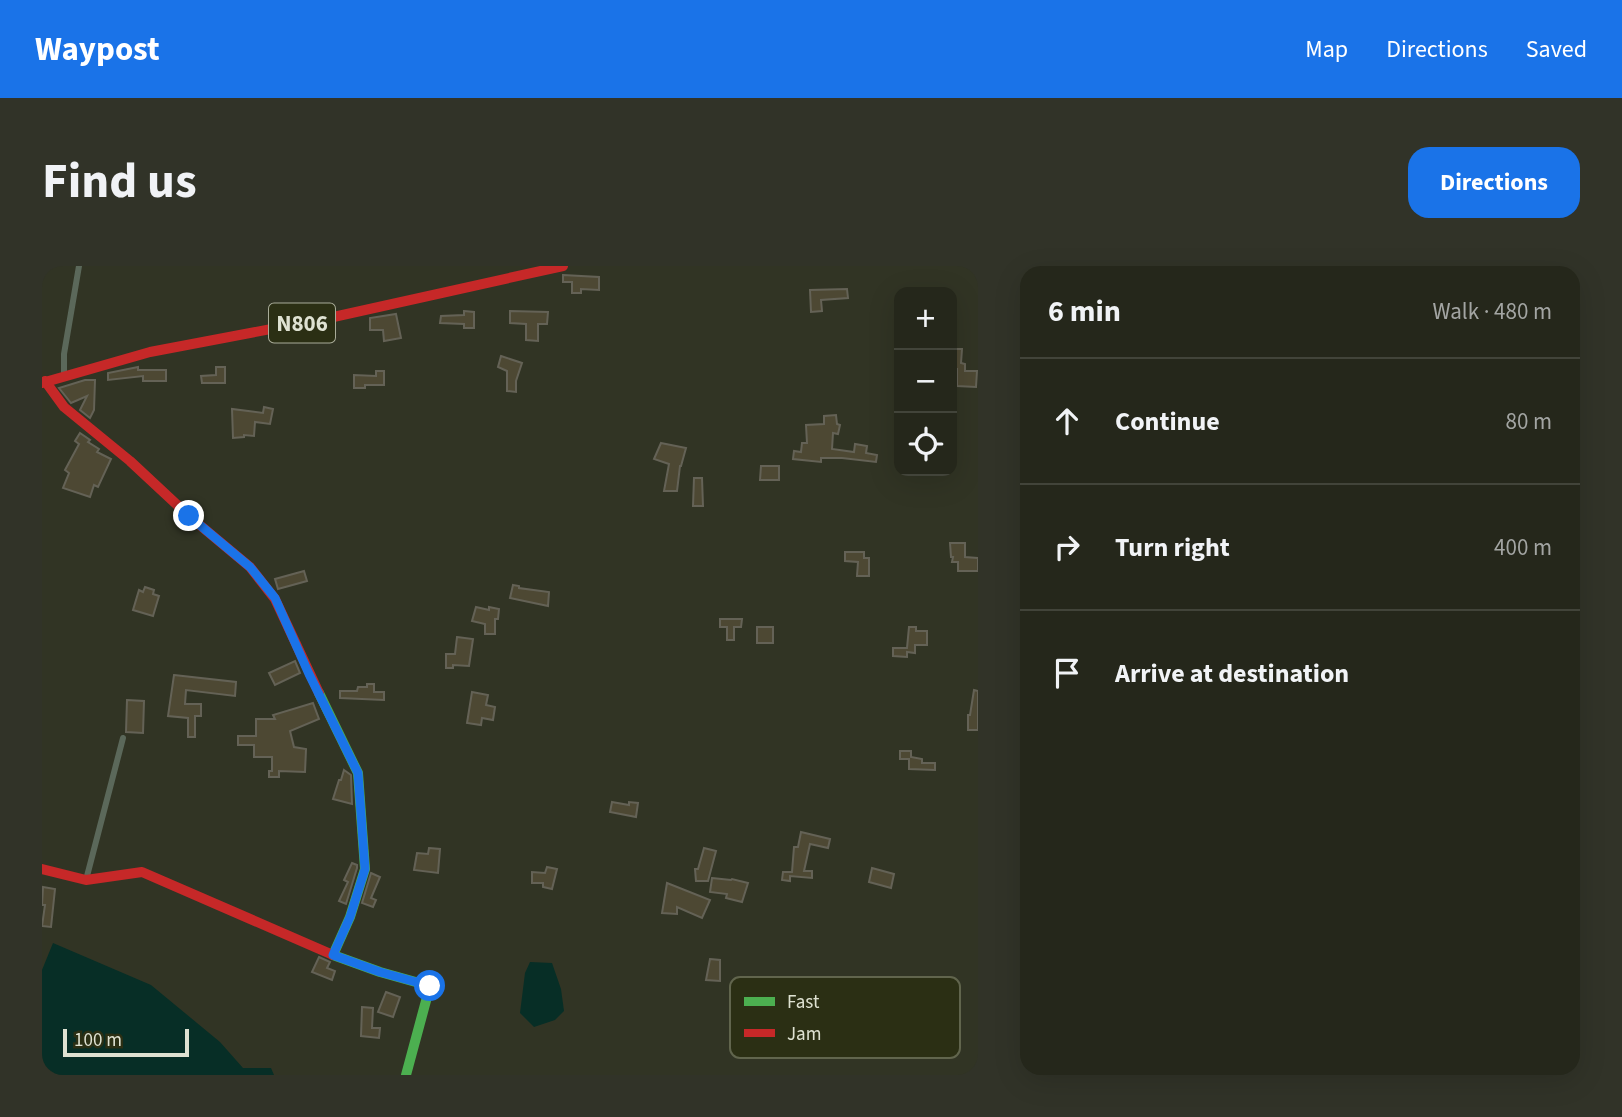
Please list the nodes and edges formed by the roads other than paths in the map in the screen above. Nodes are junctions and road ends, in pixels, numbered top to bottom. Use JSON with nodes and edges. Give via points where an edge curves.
{"nodes":[{"id":1,"x":79,"y":266,"type":"edge"},
{"id":2,"x":563,"y":266,"type":"edge"},
{"id":3,"x":64,"y":375,"type":"junction"},
{"id":4,"x":44,"y":382,"type":"edge"},
{"id":5,"x":123,"y":738,"type":"dead end"},
{"id":6,"x":42,"y":869,"type":"edge"},
{"id":7,"x":86,"y":880,"type":"junction"},
{"id":8,"x":333,"y":955,"type":"junction"},
{"id":9,"x":405,"y":1075,"type":"edge"}],
"edges":[{"from":1,"to":3,"type":"street"},
{"from":2,"to":3,"type":"main road","number":"N806","via":[[150,352]]},
{"from":3,"to":4,"type":"main road","number":"N806"},
{"from":4,"to":8,"type":"main road","via":[[64,407],[250,567],[275,598],[358,773],[365,869]]},
{"from":5,"to":7,"type":"street"},
{"from":6,"to":7,"type":"main road"},
{"from":7,"to":8,"type":"main road","via":[[142,872]]},
{"from":8,"to":9,"type":"main road","via":[[430,986]]}]}
